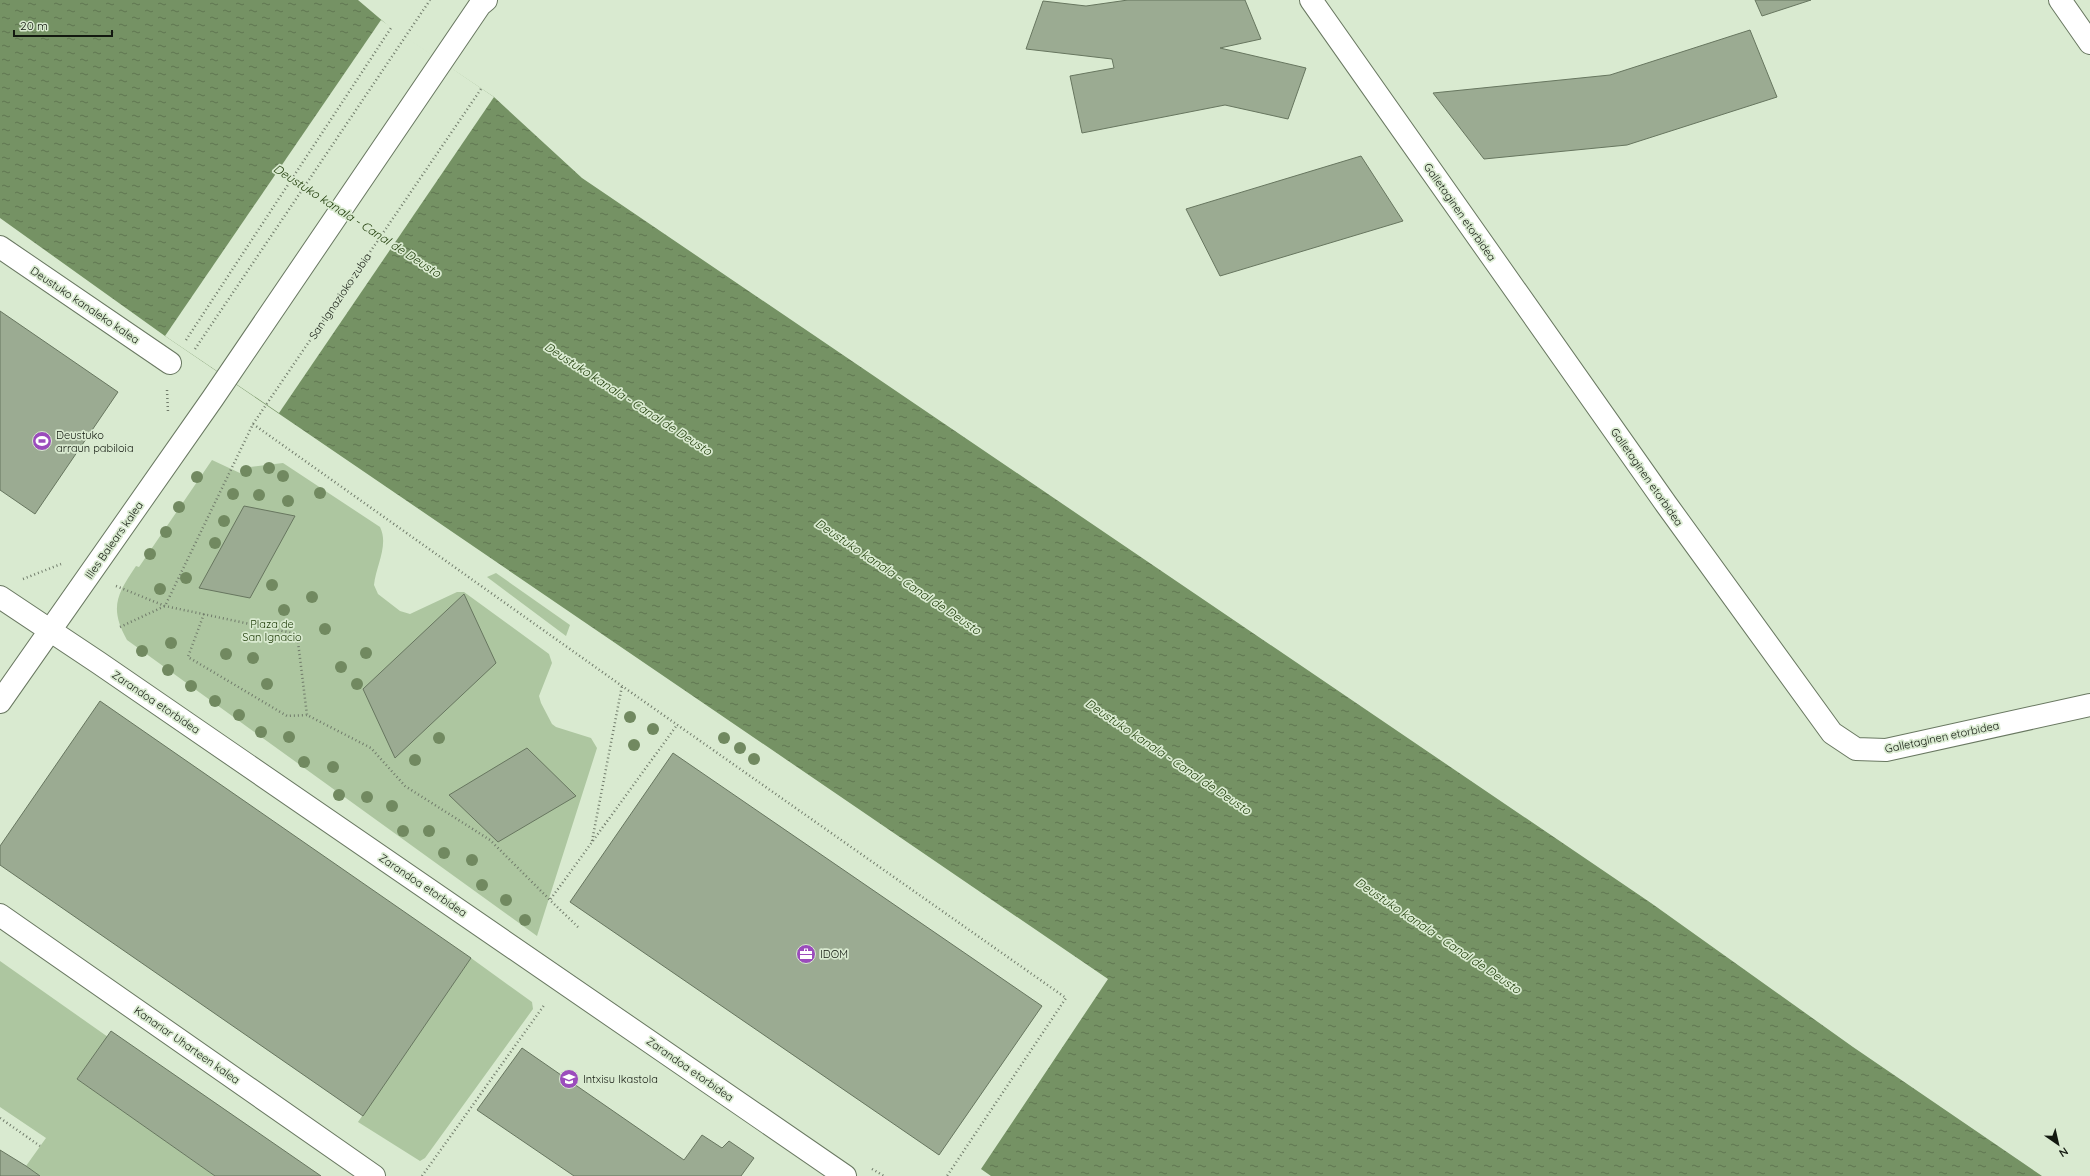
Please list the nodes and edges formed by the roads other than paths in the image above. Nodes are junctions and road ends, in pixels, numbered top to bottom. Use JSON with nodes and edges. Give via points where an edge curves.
{"nodes":[{"id":1,"x":486,"y":0,"type":"edge"},
{"id":2,"x":1311,"y":0,"type":"edge"},
{"id":3,"x":2060,"y":0,"type":"edge"},
{"id":4,"x":2090,"y":44,"type":"edge"},
{"id":5,"x":0,"y":247,"type":"edge"},
{"id":6,"x":170,"y":363,"type":"dead end"},
{"id":7,"x":0,"y":597,"type":"edge"},
{"id":8,"x":50,"y":631,"type":"junction"},
{"id":9,"x":0,"y":702,"type":"edge"},
{"id":10,"x":2090,"y":706,"type":"edge"},
{"id":11,"x":0,"y":915,"type":"edge"},
{"id":12,"x":374,"y":1176,"type":"edge"},
{"id":13,"x":845,"y":1176,"type":"edge"}],
"edges":[{"from":1,"to":8,"type":"street","name":"Illes Balears kalea","via":[[480,5]]},
{"from":2,"to":10,"type":"street","name":"Galletaginen etorbidea","via":[[1832,733],[1856,750],[1886,750]]},
{"from":3,"to":4,"type":"street"},
{"from":5,"to":6,"type":"street","name":"Deustuko kanaleko kalea"},
{"from":7,"to":8,"type":"street","name":"Zarandoa etorbidea"},
{"from":8,"to":9,"type":"street","name":"Illes Balears kalea","via":[[22,667]]},
{"from":8,"to":13,"type":"street","name":"Zarandoa etorbidea"},
{"from":11,"to":12,"type":"street","name":"Kanariar Uharteen kalea"}]}
